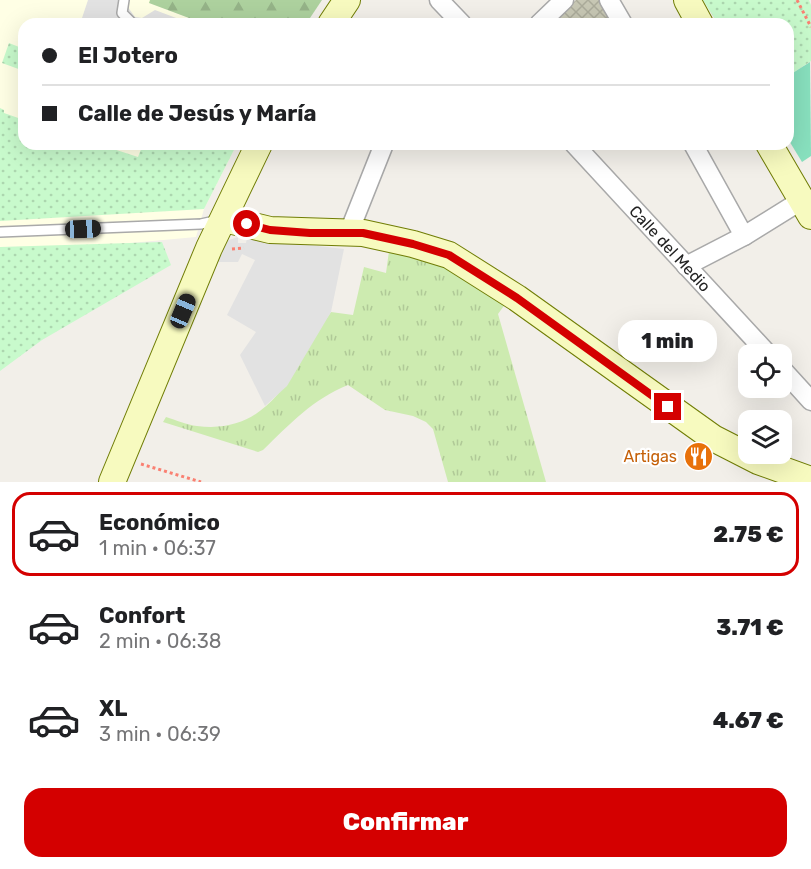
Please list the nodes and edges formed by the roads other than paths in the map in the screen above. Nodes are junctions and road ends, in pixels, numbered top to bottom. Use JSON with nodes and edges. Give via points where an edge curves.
{"nodes":[{"id":1,"x":124,"y":0,"type":"edge"},
{"id":2,"x":347,"y":0,"type":"edge"},
{"id":3,"x":564,"y":0,"type":"edge"},
{"id":4,"x":609,"y":0,"type":"edge"},
{"id":5,"x":687,"y":0,"type":"edge"},
{"id":6,"x":127,"y":18,"type":"edge"},
{"id":7,"x":335,"y":18,"type":"edge"},
{"id":8,"x":544,"y":18,"type":"edge"},
{"id":9,"x":620,"y":18,"type":"edge"},
{"id":10,"x":697,"y":18,"type":"edge"},
{"id":11,"x":256,"y":150,"type":"edge"},
{"id":12,"x":382,"y":150,"type":"edge"},
{"id":13,"x":580,"y":150,"type":"edge"},
{"id":14,"x":696,"y":150,"type":"edge"},
{"id":15,"x":772,"y":150,"type":"edge"},
{"id":16,"x":806,"y":208,"type":"edge"},
{"id":17,"x":224,"y":219,"type":"junction"},
{"id":18,"x":0,"y":232,"type":"edge"},
{"id":19,"x":349,"y":232,"type":"junction"},
{"id":20,"x":744,"y":236,"type":"junction"},
{"id":21,"x":686,"y":266,"type":"junction"},
{"id":22,"x":759,"y":344,"type":"edge"},
{"id":23,"x":792,"y":380,"type":"edge"},
{"id":24,"x":811,"y":401,"type":"edge"},
{"id":25,"x":811,"y":480,"type":"edge"},
{"id":26,"x":112,"y":482,"type":"edge"}],
"edges":[{"from":1,"to":6,"type":"lane","via":[[122,13]]},
{"from":2,"to":7,"type":"street"},
{"from":3,"to":8,"type":"street"},
{"from":4,"to":9,"type":"street"},
{"from":5,"to":10,"type":"street"},
{"from":11,"to":17,"type":"street"},
{"from":12,"to":19,"type":"street"},
{"from":13,"to":21,"type":"street","name":"Calle del Medio"},
{"from":14,"to":20,"type":"street"},
{"from":15,"to":16,"type":"street"},
{"from":16,"to":20,"type":"street"},
{"from":17,"to":18,"type":"lane","via":[[201,224]]},
{"from":17,"to":19,"type":"street","via":[[270,230]]},
{"from":17,"to":26,"type":"street"},
{"from":19,"to":25,"type":"street","via":[[383,236],[449,255],[517,298],[713,438],[758,461]]},
{"from":20,"to":21,"type":"street"},
{"from":21,"to":22,"type":"street","name":"Calle del Medio"},
{"from":23,"to":24,"type":"street"}]}
